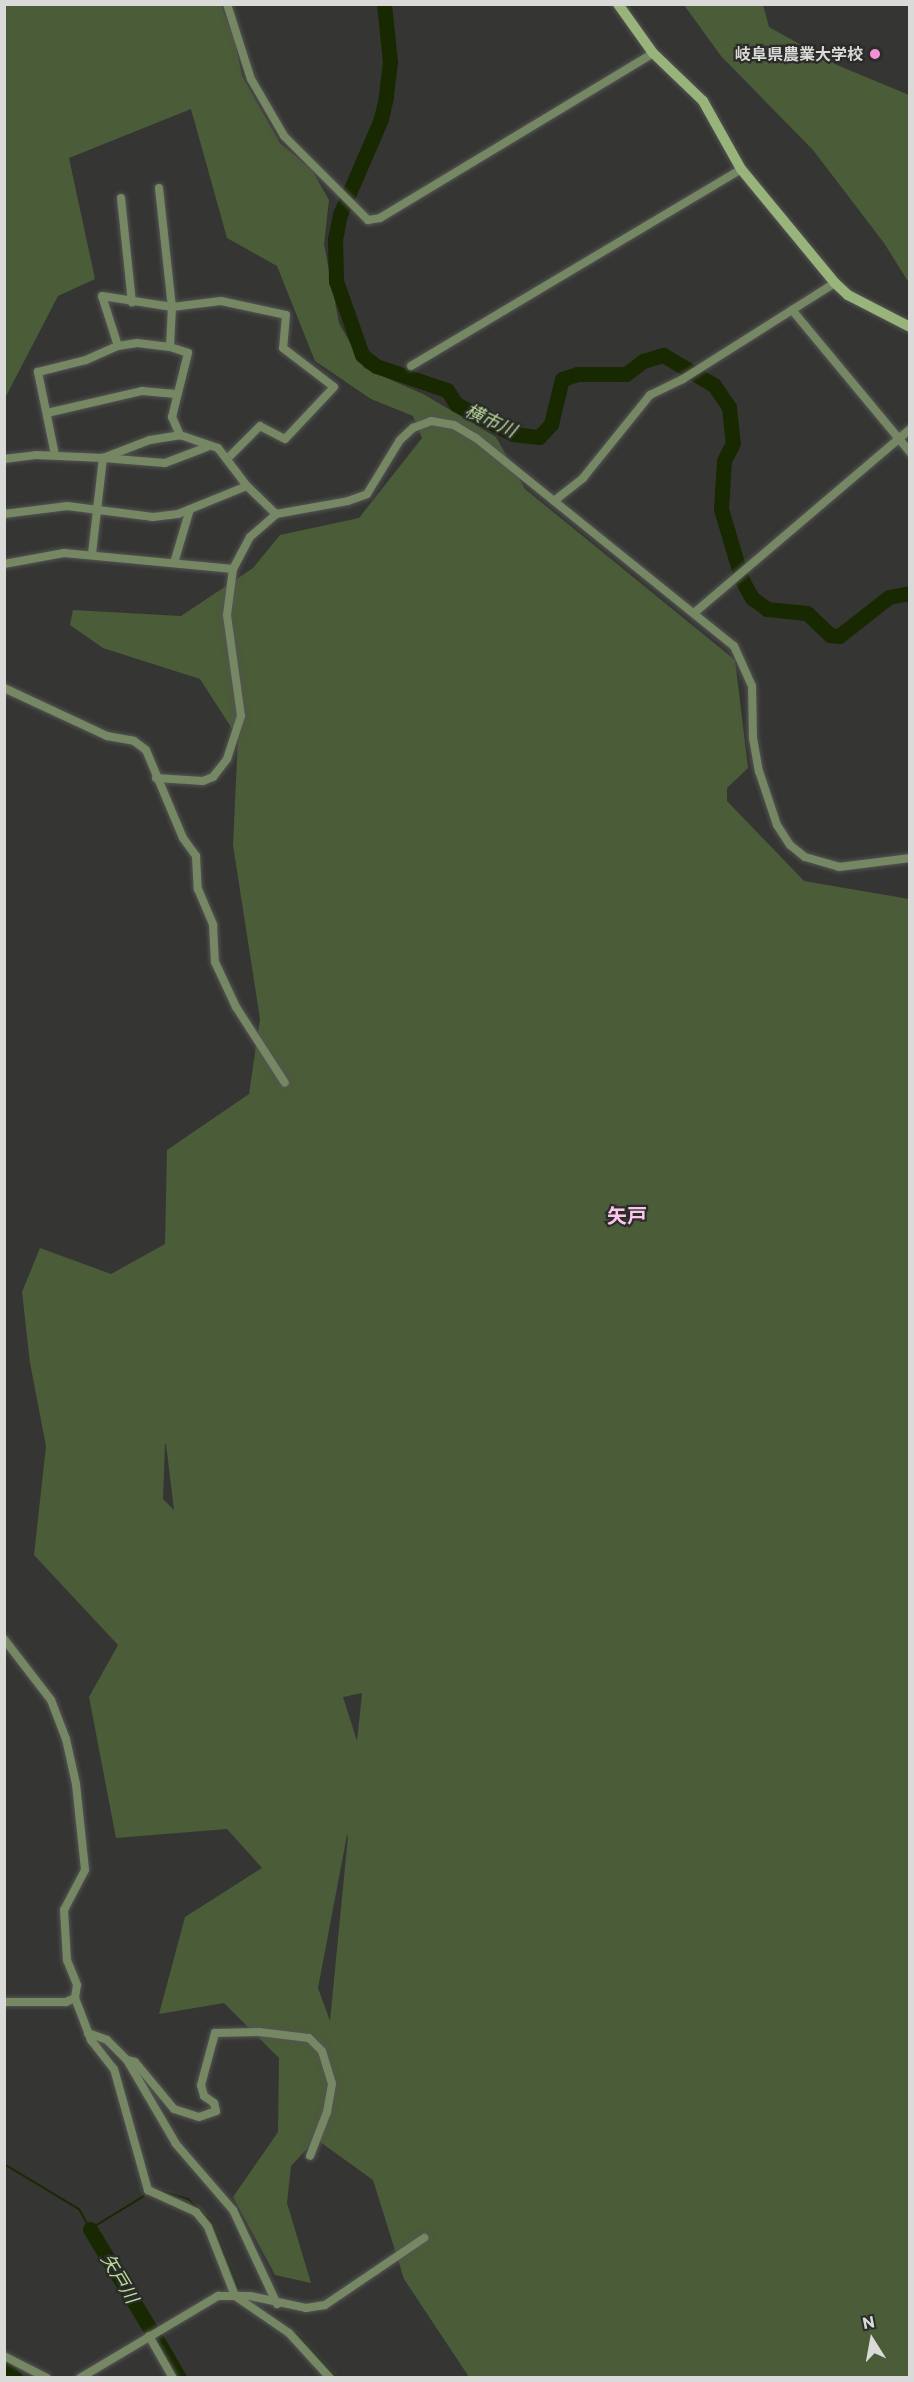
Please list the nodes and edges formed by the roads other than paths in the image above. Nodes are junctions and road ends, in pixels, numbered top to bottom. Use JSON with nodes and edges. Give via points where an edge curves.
{"nodes":[{"id":1,"x":228,"y":4,"type":"edge"},
{"id":2,"x":618,"y":4,"type":"edge"},
{"id":3,"x":653,"y":52,"type":"junction"},
{"id":4,"x":741,"y":169,"type":"junction"},
{"id":5,"x":159,"y":188,"type":"dead end"},
{"id":6,"x":121,"y":198,"type":"dead end"},
{"id":7,"x":835,"y":283,"type":"junction"},
{"id":8,"x":132,"y":302,"type":"junction"},
{"id":9,"x":172,"y":307,"type":"junction"},
{"id":10,"x":792,"y":310,"type":"junction"},
{"id":11,"x":909,"y":327,"type":"edge"},
{"id":12,"x":118,"y":346,"type":"junction"},
{"id":13,"x":170,"y":347,"type":"junction"},
{"id":14,"x":411,"y":366,"type":"dead end"},
{"id":15,"x":176,"y":394,"type":"junction"},
{"id":16,"x":47,"y":413,"type":"junction"},
{"id":17,"x":909,"y":429,"type":"edge"},
{"id":18,"x":180,"y":435,"type":"junction"},
{"id":19,"x":898,"y":439,"type":"junction"},
{"id":20,"x":207,"y":447,"type":"junction"},
{"id":21,"x":909,"y":452,"type":"edge"},
{"id":22,"x":55,"y":455,"type":"junction"},
{"id":23,"x":103,"y":458,"type":"junction"},
{"id":24,"x":228,"y":458,"type":"junction"},
{"id":25,"x":4,"y":459,"type":"edge"},
{"id":26,"x":248,"y":486,"type":"junction"},
{"id":27,"x":554,"y":501,"type":"junction"},
{"id":28,"x":98,"y":508,"type":"junction"},
{"id":29,"x":190,"y":509,"type":"junction"},
{"id":30,"x":276,"y":513,"type":"junction"},
{"id":31,"x":4,"y":514,"type":"edge"},
{"id":32,"x":92,"y":554,"type":"junction"},
{"id":33,"x":174,"y":563,"type":"junction"},
{"id":34,"x":4,"y":564,"type":"edge"},
{"id":35,"x":233,"y":569,"type":"junction"},
{"id":36,"x":694,"y":613,"type":"junction"},
{"id":37,"x":4,"y":688,"type":"edge"},
{"id":38,"x":156,"y":778,"type":"junction"},
{"id":39,"x":909,"y":858,"type":"edge"},
{"id":40,"x":285,"y":1083,"type":"dead end"},
{"id":41,"x":4,"y":1639,"type":"edge"},
{"id":42,"x":75,"y":1998,"type":"junction"},
{"id":43,"x":4,"y":2002,"type":"edge"},
{"id":44,"x":88,"y":2032,"type":"junction"},
{"id":45,"x":127,"y":2060,"type":"junction"},
{"id":46,"x":310,"y":2156,"type":"dead end"},
{"id":47,"x":424,"y":2238,"type":"dead end"},
{"id":48,"x":235,"y":2296,"type":"junction"},
{"id":49,"x":277,"y":2304,"type":"junction"},
{"id":50,"x":149,"y":2336,"type":"junction"},
{"id":51,"x":4,"y":2356,"type":"edge"},
{"id":52,"x":48,"y":2378,"type":"edge"},
{"id":53,"x":80,"y":2378,"type":"edge"},
{"id":54,"x":173,"y":2378,"type":"edge"},
{"id":55,"x":330,"y":2378,"type":"edge"}],
"edges":[{"from":1,"to":3,"type":"street","via":[[251,79],[289,144],[368,220],[380,218]]},
{"from":2,"to":3,"type":"street"},
{"from":3,"to":4,"type":"street","via":[[703,101]]},
{"from":4,"to":7,"type":"street"},
{"from":4,"to":14,"type":"street"},
{"from":5,"to":9,"type":"street"},
{"from":6,"to":8,"type":"street"},
{"from":7,"to":10,"type":"street"},
{"from":7,"to":11,"type":"street","via":[[848,295]]},
{"from":8,"to":9,"type":"street"},
{"from":8,"to":12,"type":"street","via":[[102,296]]},
{"from":9,"to":13,"type":"street"},
{"from":9,"to":24,"type":"street","via":[[221,300],[286,315],[284,348],[334,387],[285,439],[260,426]]},
{"from":10,"to":19,"type":"street"},
{"from":10,"to":27,"type":"street","via":[[645,400],[590,471]]},
{"from":12,"to":13,"type":"street","via":[[137,343]]},
{"from":12,"to":16,"type":"street","via":[[86,360],[38,372]]},
{"from":13,"to":15,"type":"street","via":[[188,353]]},
{"from":15,"to":16,"type":"street","via":[[142,391]]},
{"from":15,"to":18,"type":"street","via":[[172,417]]},
{"from":16,"to":22,"type":"street"},
{"from":17,"to":19,"type":"street"},
{"from":18,"to":20,"type":"street"},
{"from":18,"to":23,"type":"street","via":[[150,440]]},
{"from":19,"to":21,"type":"street"},
{"from":19,"to":36,"type":"street"},
{"from":20,"to":23,"type":"street","via":[[165,463]]},
{"from":20,"to":24,"type":"street","via":[[218,448]]},
{"from":22,"to":23,"type":"street"},
{"from":22,"to":25,"type":"street"},
{"from":23,"to":28,"type":"street"},
{"from":24,"to":26,"type":"street"},
{"from":26,"to":29,"type":"street"},
{"from":26,"to":30,"type":"street"},
{"from":27,"to":30,"type":"street","via":[[476,438],[454,425],[431,421],[413,428],[400,440],[367,494]]},
{"from":27,"to":36,"type":"street"},
{"from":28,"to":29,"type":"street","via":[[153,517]]},
{"from":28,"to":31,"type":"street","via":[[67,506]]},
{"from":28,"to":32,"type":"street"},
{"from":29,"to":33,"type":"street"},
{"from":30,"to":35,"type":"street","via":[[250,537]]},
{"from":32,"to":33,"type":"street"},
{"from":32,"to":34,"type":"street","via":[[64,553]]},
{"from":33,"to":35,"type":"street"},
{"from":35,"to":38,"type":"street","via":[[227,615],[241,697],[237,734],[227,759],[213,777],[203,781]]},
{"from":36,"to":39,"type":"street","via":[[734,646],[747,669],[752,686],[755,755],[777,825],[790,845],[820,863],[839,867]]},
{"from":37,"to":38,"type":"street","via":[[107,736],[134,741],[146,750]]},
{"from":38,"to":40,"type":"street","via":[[195,856],[198,889],[213,925],[215,962],[236,1007]]},
{"from":41,"to":42,"type":"street","via":[[51,1700],[76,1784],[85,1870],[64,1910],[67,1960],[78,1993]]},
{"from":42,"to":43,"type":"street","via":[[66,2002]]},
{"from":42,"to":44,"type":"street"},
{"from":44,"to":45,"type":"street","via":[[107,2040]]},
{"from":44,"to":48,"type":"street","via":[[114,2069],[148,2190],[196,2212],[208,2227]]},
{"from":45,"to":46,"type":"street","via":[[141,2068],[174,2109],[207,2117],[216,2107],[204,2096],[201,2085],[215,2033],[259,2031],[309,2038],[322,2051],[332,2084],[327,2112]]},
{"from":45,"to":49,"type":"street","via":[[176,2144],[233,2210]]},
{"from":47,"to":49,"type":"street","via":[[325,2304],[306,2308]]},
{"from":48,"to":49,"type":"street"},
{"from":48,"to":50,"type":"street","via":[[218,2296]]},
{"from":48,"to":55,"type":"street","via":[[289,2333]]},
{"from":50,"to":53,"type":"street"},
{"from":50,"to":54,"type":"street"},
{"from":51,"to":52,"type":"street"}]}
